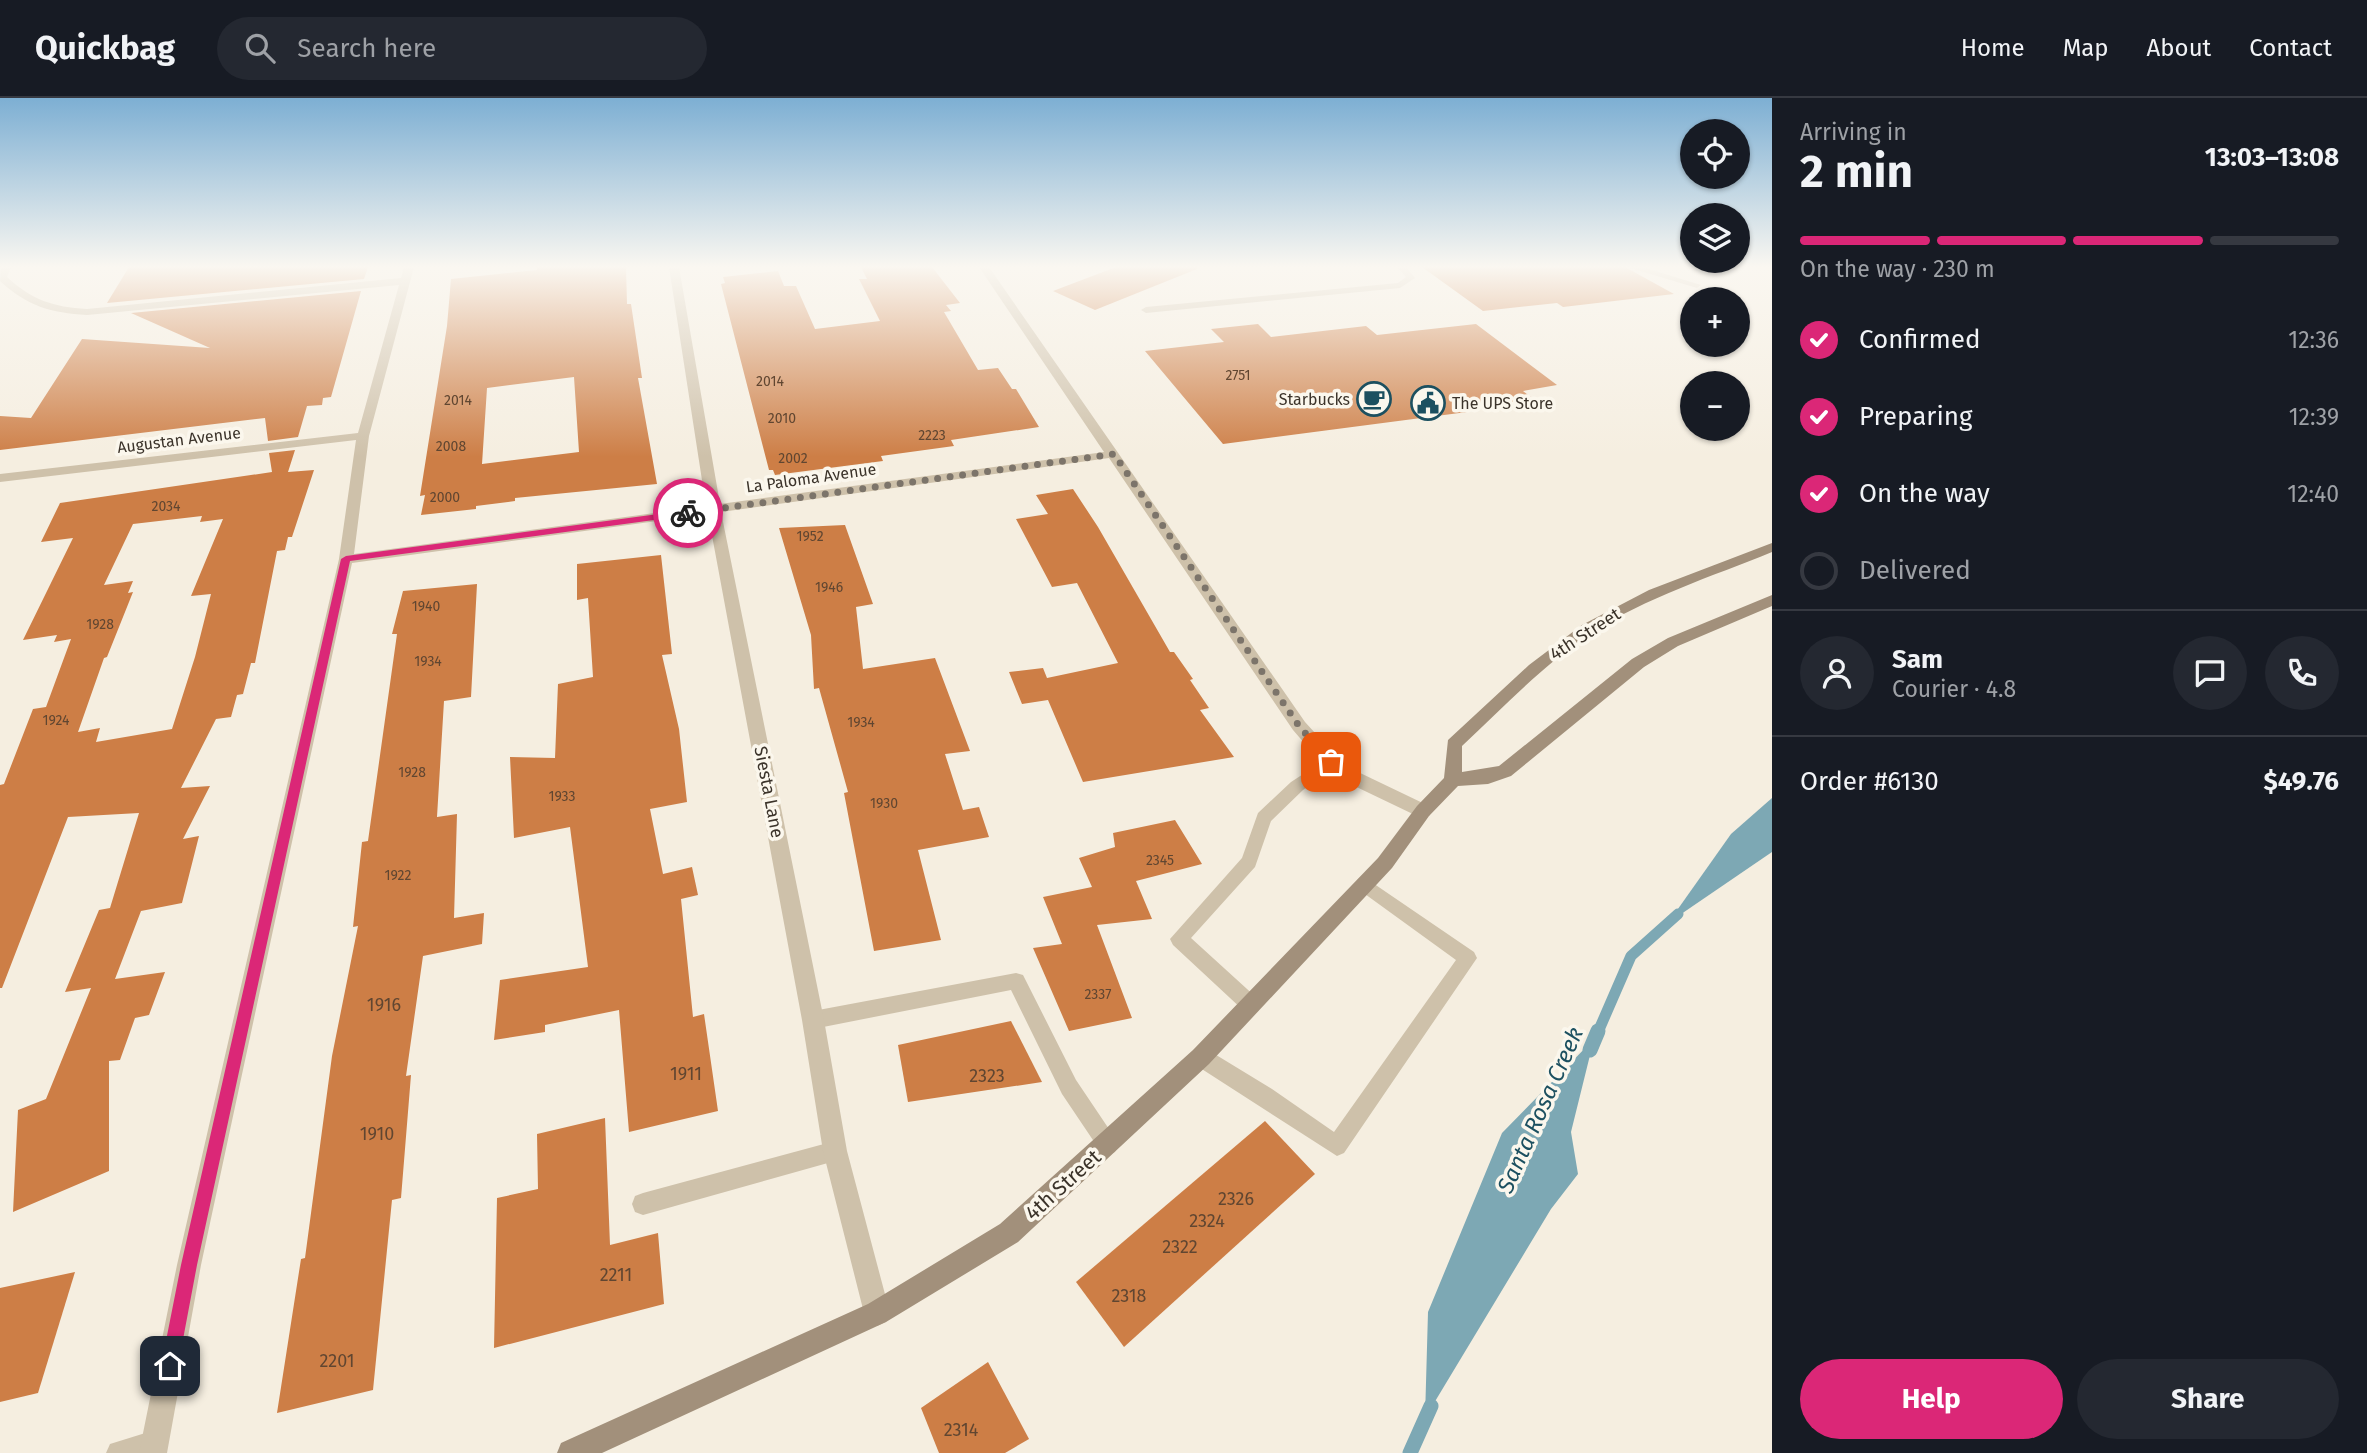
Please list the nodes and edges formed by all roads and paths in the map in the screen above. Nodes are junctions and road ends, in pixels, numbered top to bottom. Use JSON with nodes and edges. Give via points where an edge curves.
{"nodes":[{"id":1,"x":392,"y":330,"type":"edge"},
{"id":2,"x":684,"y":330,"type":"edge"},
{"id":3,"x":1028,"y":330,"type":"edge"},
{"id":4,"x":363,"y":436,"type":"junction"},
{"id":5,"x":1114,"y":454,"type":"junction"},
{"id":6,"x":0,"y":478,"type":"edge"},
{"id":7,"x":714,"y":509,"type":"junction"},
{"id":8,"x":1772,"y":547,"type":"edge"},
{"id":9,"x":346,"y":559,"type":"junction"},
{"id":10,"x":1772,"y":600,"type":"edge"},
{"id":11,"x":1331,"y":762,"type":"junction"},
{"id":12,"x":1453,"y":780,"type":"junction"},
{"id":13,"x":1423,"y":811,"type":"junction"},
{"id":14,"x":1364,"y":884,"type":"junction"},
{"id":15,"x":1251,"y":1005,"type":"junction"},
{"id":16,"x":813,"y":1020,"type":"junction"},
{"id":17,"x":1201,"y":1057,"type":"junction"},
{"id":18,"x":1108,"y":1145,"type":"junction"},
{"id":19,"x":835,"y":1151,"type":"junction"},
{"id":20,"x":643,"y":1204,"type":"dead end"},
{"id":21,"x":877,"y":1313,"type":"junction"},
{"id":22,"x":154,"y":1447,"type":"edge"},
{"id":23,"x":119,"y":1453,"type":"edge"},
{"id":24,"x":571,"y":1453,"type":"edge"}],
"edges":[{"from":1,"to":4,"type":"street"},
{"from":2,"to":7,"type":"street","name":"Siesta Lane"},
{"from":3,"to":5,"type":"street"},
{"from":4,"to":6,"type":"street","name":"Augustan Avenue"},
{"from":4,"to":9,"type":"street"},
{"from":5,"to":7,"type":"street","name":"La Paloma Avenue"},
{"from":5,"to":11,"type":"street","via":[[1299,726]]},
{"from":7,"to":9,"type":"street","name":"La Paloma Avenue"},
{"from":7,"to":16,"type":"street","name":"Siesta Lane"},
{"from":8,"to":12,"type":"main road","name":"4th Street","via":[[1649,596],[1587,628],[1454,744]]},
{"from":9,"to":22,"type":"street","via":[[189,1265]]},
{"from":10,"to":12,"type":"main road","via":[[1673,642],[1638,663],[1504,771]]},
{"from":11,"to":13,"type":"street"},
{"from":11,"to":15,"type":"lane","via":[[1264,818],[1249,862],[1179,939]]},
{"from":12,"to":13,"type":"main road","name":"4th Street"},
{"from":13,"to":14,"type":"main road","name":"4th Street"},
{"from":14,"to":15,"type":"main road","name":"4th Street"},
{"from":14,"to":17,"type":"lane","via":[[1468,958],[1337,1146]]},
{"from":15,"to":17,"type":"main road","name":"4th Street"},
{"from":16,"to":18,"type":"lane","via":[[1016,981],[1069,1087]]},
{"from":16,"to":19,"type":"street","name":"Siesta Lane"},
{"from":17,"to":18,"type":"main road","name":"4th Street"},
{"from":18,"to":21,"type":"main road","name":"4th Street","via":[[1009,1233]]},
{"from":19,"to":20,"type":"lane"},
{"from":19,"to":21,"type":"street","name":"Siesta Lane"},
{"from":21,"to":24,"type":"main road","name":"4th Street"},
{"from":22,"to":23,"type":"lane"}]}
